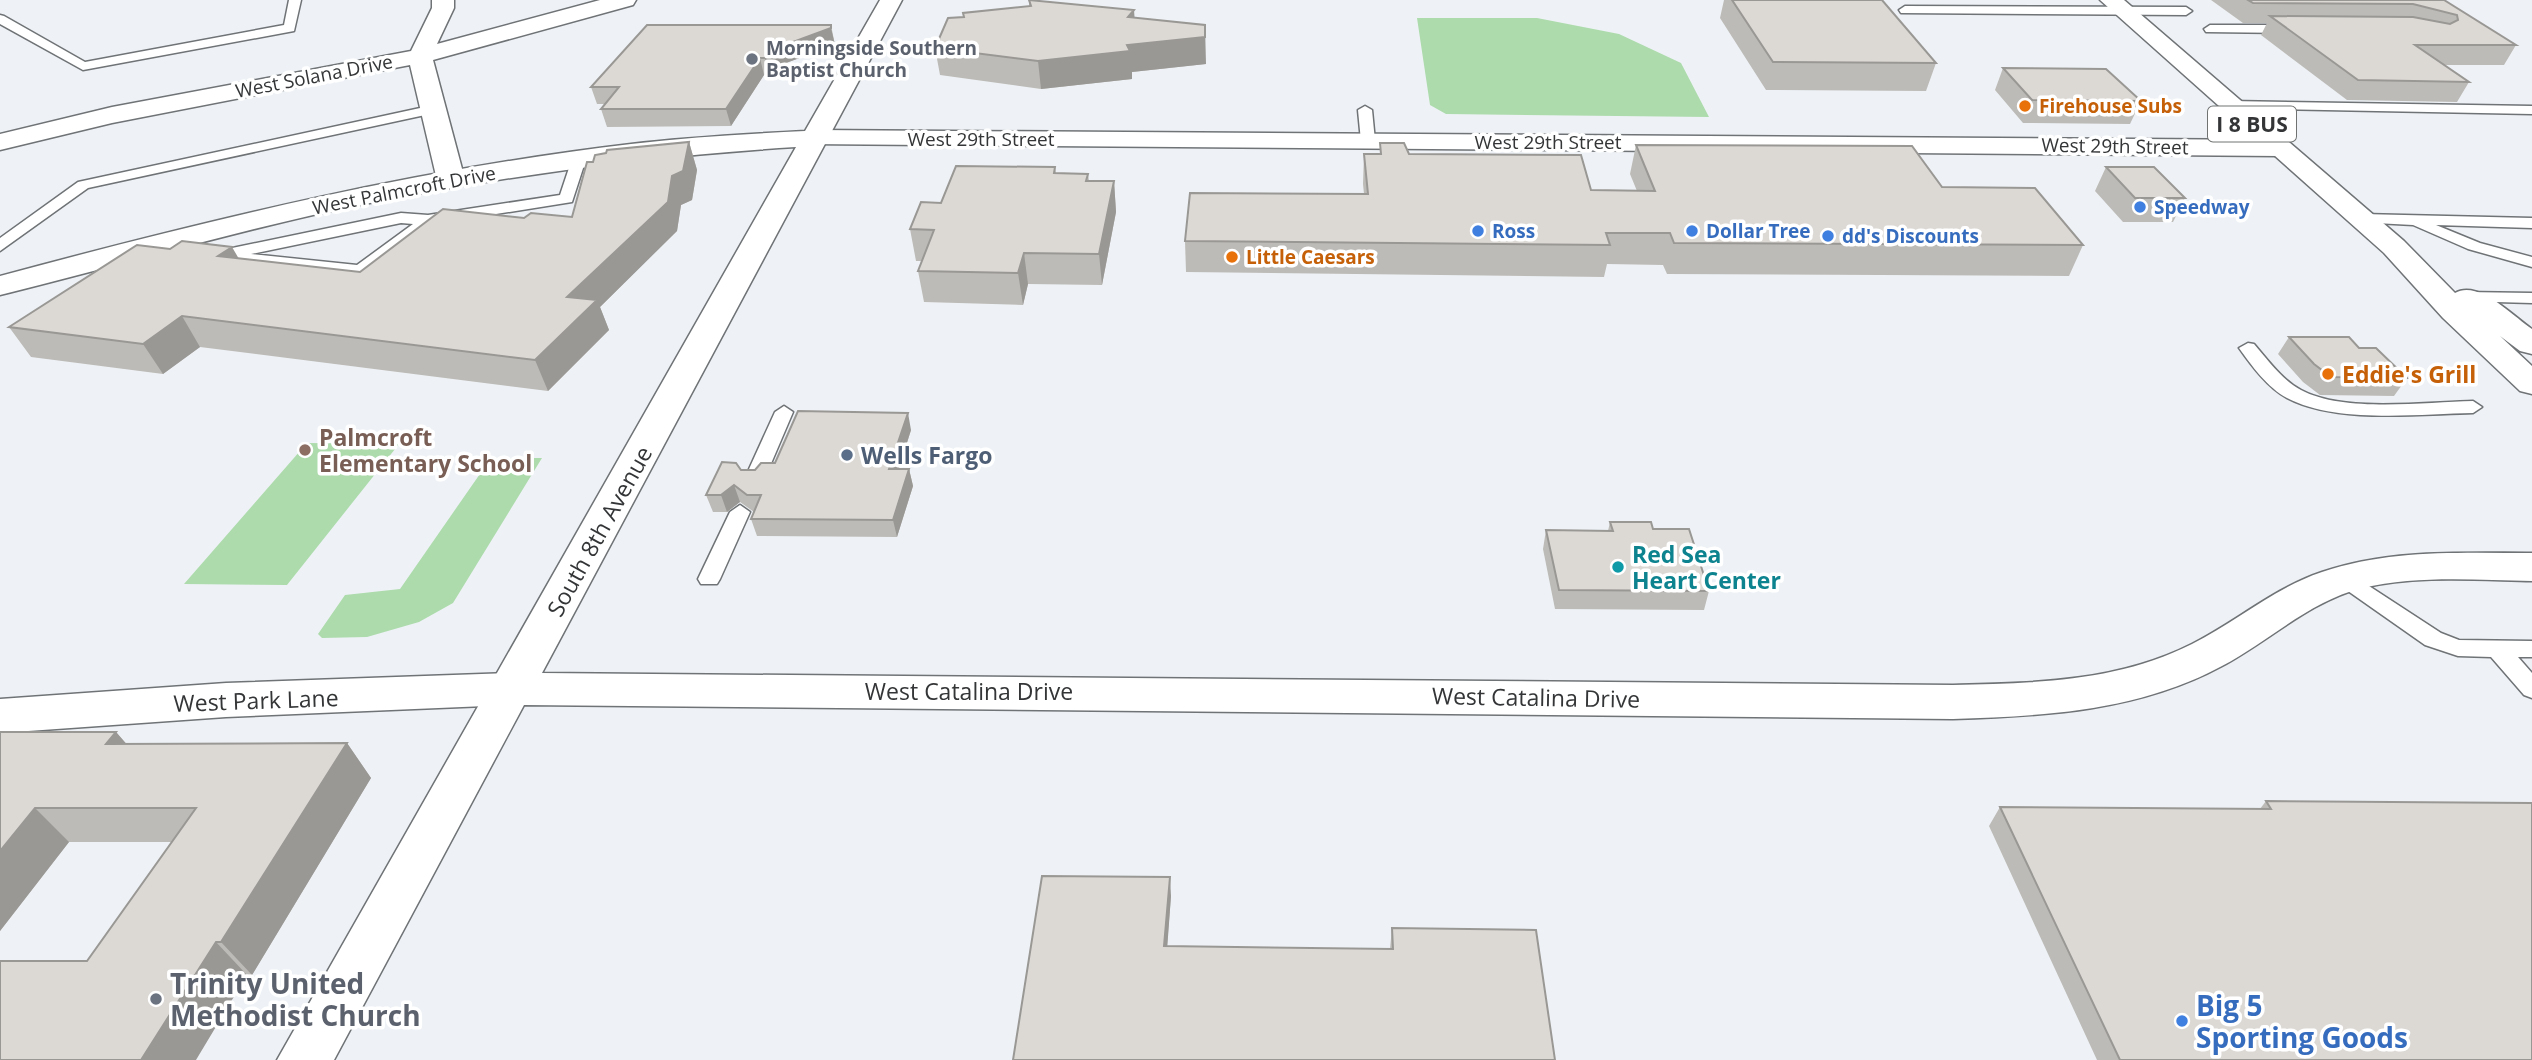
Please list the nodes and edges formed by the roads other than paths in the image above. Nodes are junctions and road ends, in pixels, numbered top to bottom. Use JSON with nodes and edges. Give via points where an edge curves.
{"nodes":[{"id":1,"x":295,"y":0,"type":"edge"},
{"id":2,"x":443,"y":0,"type":"edge"},
{"id":3,"x":625,"y":0,"type":"edge"},
{"id":4,"x":891,"y":0,"type":"edge"},
{"id":5,"x":2172,"y":0,"type":"edge"},
{"id":6,"x":2116,"y":5,"type":"edge"},
{"id":7,"x":1905,"y":10,"type":"dead end"},
{"id":8,"x":0,"y":19,"type":"edge"},
{"id":9,"x":2198,"y":20,"type":"junction"},
{"id":10,"x":2278,"y":29,"type":"junction"},
{"id":11,"x":2306,"y":29,"type":"edge"},
{"id":12,"x":2227,"y":42,"type":"dead end"},
{"id":13,"x":2297,"y":42,"type":"edge"},
{"id":14,"x":420,"y":56,"type":"junction"},
{"id":15,"x":2230,"y":105,"type":"junction"},
{"id":16,"x":434,"y":109,"type":"junction"},
{"id":17,"x":1365,"y":110,"type":"dead end"},
{"id":18,"x":2532,"y":110,"type":"edge"},
{"id":19,"x":816,"y":138,"type":"junction"},
{"id":20,"x":1368,"y":141,"type":"junction"},
{"id":21,"x":0,"y":142,"type":"edge"},
{"id":22,"x":2279,"y":148,"type":"junction"},
{"id":23,"x":579,"y":159,"type":"junction"},
{"id":24,"x":451,"y":180,"type":"junction"},
{"id":25,"x":428,"y":220,"type":"junction"},
{"id":26,"x":2532,"y":223,"type":"edge"},
{"id":27,"x":2402,"y":233,"type":"junction"},
{"id":28,"x":0,"y":246,"type":"edge"},
{"id":29,"x":181,"y":253,"type":"junction"},
{"id":30,"x":224,"y":256,"type":"junction"},
{"id":31,"x":2532,"y":262,"type":"edge"},
{"id":32,"x":0,"y":286,"type":"edge"},
{"id":33,"x":2465,"y":297,"type":"junction"},
{"id":34,"x":2532,"y":298,"type":"edge"},
{"id":35,"x":2532,"y":344,"type":"edge"},
{"id":36,"x":2248,"y":348,"type":"dead end"},
{"id":37,"x":2532,"y":384,"type":"edge"},
{"id":38,"x":2473,"y":407,"type":"dead end"},
{"id":39,"x":784,"y":412,"type":"dead end"},
{"id":40,"x":754,"y":480,"type":"edge"},
{"id":41,"x":740,"y":512,"type":"dead end"},
{"id":42,"x":2532,"y":567,"type":"edge"},
{"id":43,"x":709,"y":579,"type":"dead end"},
{"id":44,"x":2346,"y":579,"type":"junction"},
{"id":45,"x":2497,"y":649,"type":"junction"},
{"id":46,"x":2532,"y":649,"type":"edge"},
{"id":47,"x":511,"y":689,"type":"junction"},
{"id":48,"x":2532,"y":689,"type":"edge"},
{"id":49,"x":0,"y":716,"type":"edge"},
{"id":50,"x":305,"y":1060,"type":"edge"}],
"edges":[{"from":1,"to":8,"type":"lane","via":[[290,28],[83,66]]},
{"from":2,"to":14,"type":"street"},
{"from":3,"to":14,"type":"street","name":"West Solana Drive"},
{"from":4,"to":19,"type":"street","name":"South 8th Avenue"},
{"from":5,"to":9,"type":"lane"},
{"from":6,"to":7,"type":"lane"},
{"from":6,"to":9,"type":"lane"},
{"from":6,"to":15,"type":"street","number":"I 8 BUS"},
{"from":9,"to":10,"type":"lane"},
{"from":9,"to":12,"type":"lane"},
{"from":10,"to":11,"type":"lane"},
{"from":10,"to":13,"type":"lane"},
{"from":14,"to":16,"type":"street"},
{"from":14,"to":21,"type":"street","name":"West Solana Drive","via":[[112,115]]},
{"from":15,"to":18,"type":"lane"},
{"from":15,"to":22,"type":"street","number":"I 8 BUS"},
{"from":16,"to":24,"type":"street"},
{"from":16,"to":28,"type":"lane","via":[[83,185]]},
{"from":17,"to":20,"type":"lane"},
{"from":19,"to":20,"type":"street","name":"West 29th Street"},
{"from":19,"to":23,"type":"street","name":"West Palmcroft Drive"},
{"from":19,"to":47,"type":"street","name":"South 8th Avenue"},
{"from":20,"to":22,"type":"street","name":"West 29th Street"},
{"from":22,"to":27,"type":"street","number":"I 8 BUS","via":[[2362,219]]},
{"from":23,"to":24,"type":"street","name":"West Palmcroft Drive"},
{"from":23,"to":25,"type":"lane","via":[[567,199]]},
{"from":24,"to":29,"type":"street","name":"West Palmcroft Drive","via":[[297,210]]},
{"from":25,"to":30,"type":"lane","via":[[401,218]]},
{"from":25,"to":30,"type":"lane","via":[[360,270]]},
{"from":26,"to":27,"type":"lane"},
{"from":27,"to":31,"type":"lane"},
{"from":27,"to":33,"type":"street","number":"I 8 BUS"},
{"from":27,"to":37,"type":"street","number":"I 8 BUS","via":[[2454,312]]},
{"from":29,"to":30,"type":"lane"},
{"from":29,"to":32,"type":"street","name":"West Palmcroft Drive"},
{"from":33,"to":34,"type":"lane"},
{"from":33,"to":35,"type":"street","number":"I 8 BUS"},
{"from":36,"to":38,"type":"lane","via":[[2282,385],[2322,404]]},
{"from":39,"to":40,"type":"lane"},
{"from":41,"to":43,"type":"lane"},
{"from":42,"to":44,"type":"street","name":"West Catalina Drive","via":[[2404,569]]},
{"from":44,"to":45,"type":"lane","via":[[2433,639],[2458,648]]},
{"from":44,"to":47,"type":"street","name":"West Catalina Drive","via":[[2314,591],[2206,656],[2163,675],[2106,691],[2043,700]]},
{"from":45,"to":46,"type":"lane"},
{"from":45,"to":48,"type":"lane"},
{"from":47,"to":49,"type":"street","name":"West Park Lane","via":[[226,700]]},
{"from":47,"to":50,"type":"street","name":"South 8th Avenue"}]}
